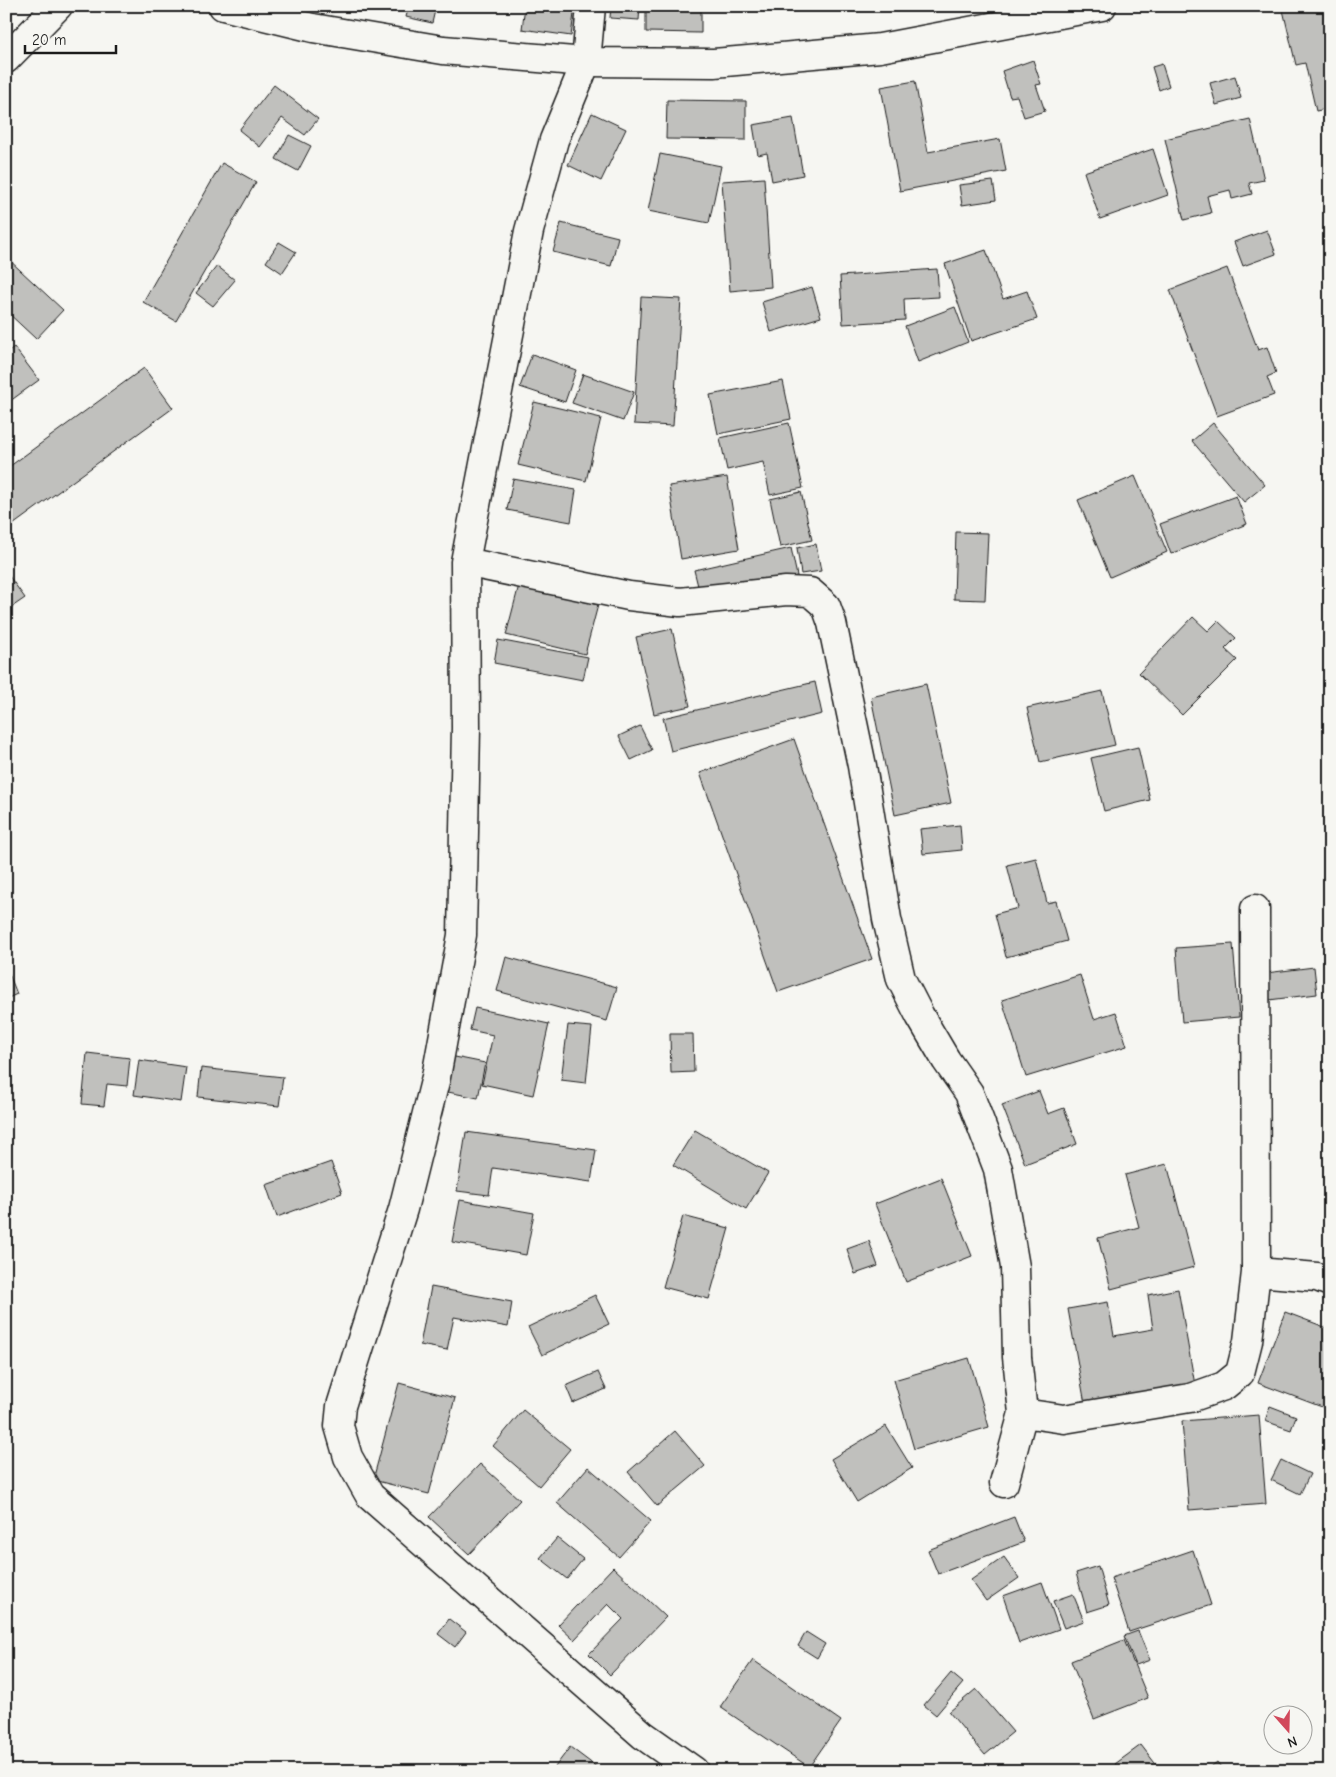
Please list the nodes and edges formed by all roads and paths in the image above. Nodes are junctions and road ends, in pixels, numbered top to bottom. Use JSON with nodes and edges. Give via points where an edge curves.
{"nodes":[{"id":1,"x":58,"y":6,"type":"edge"},
{"id":2,"x":223,"y":6,"type":"edge"},
{"id":3,"x":591,"y":6,"type":"edge"},
{"id":4,"x":1102,"y":6,"type":"edge"},
{"id":5,"x":6,"y":59,"type":"edge"},
{"id":6,"x":586,"y":62,"type":"junction"},
{"id":7,"x":465,"y":562,"type":"junction"},
{"id":8,"x":1255,"y":909,"type":"dead end"},
{"id":9,"x":1256,"y":1272,"type":"junction"},
{"id":10,"x":1330,"y":1282,"type":"edge"},
{"id":11,"x":1023,"y":1412,"type":"junction"},
{"id":12,"x":1004,"y":1483,"type":"dead end"},
{"id":13,"x":694,"y":1771,"type":"edge"}],
"edges":[{"from":1,"to":5,"type":"street"},
{"from":2,"to":6,"type":"street","via":[[313,28],[443,50]]},
{"from":3,"to":6,"type":"street"},
{"from":4,"to":6,"type":"street","via":[[880,48],[714,63]]},
{"from":6,"to":7,"type":"street","via":[[554,140],[529,231]]},
{"from":7,"to":11,"type":"street","via":[[629,596],[680,602],[786,591],[810,592],[826,606],[862,766],[887,919],[901,979],[946,1060],[969,1093],[998,1169],[1015,1267],[1017,1357]]},
{"from":7,"to":13,"type":"street","via":[[462,935],[436,1077],[403,1209],[341,1406],[339,1426],[348,1456],[370,1496],[643,1735]]},
{"from":8,"to":9,"type":"street"},
{"from":9,"to":10,"type":"street","via":[[1317,1277]]},
{"from":9,"to":11,"type":"street","via":[[1248,1341],[1240,1373],[1224,1386],[1190,1398],[1064,1418]]},
{"from":11,"to":12,"type":"street"}]}
